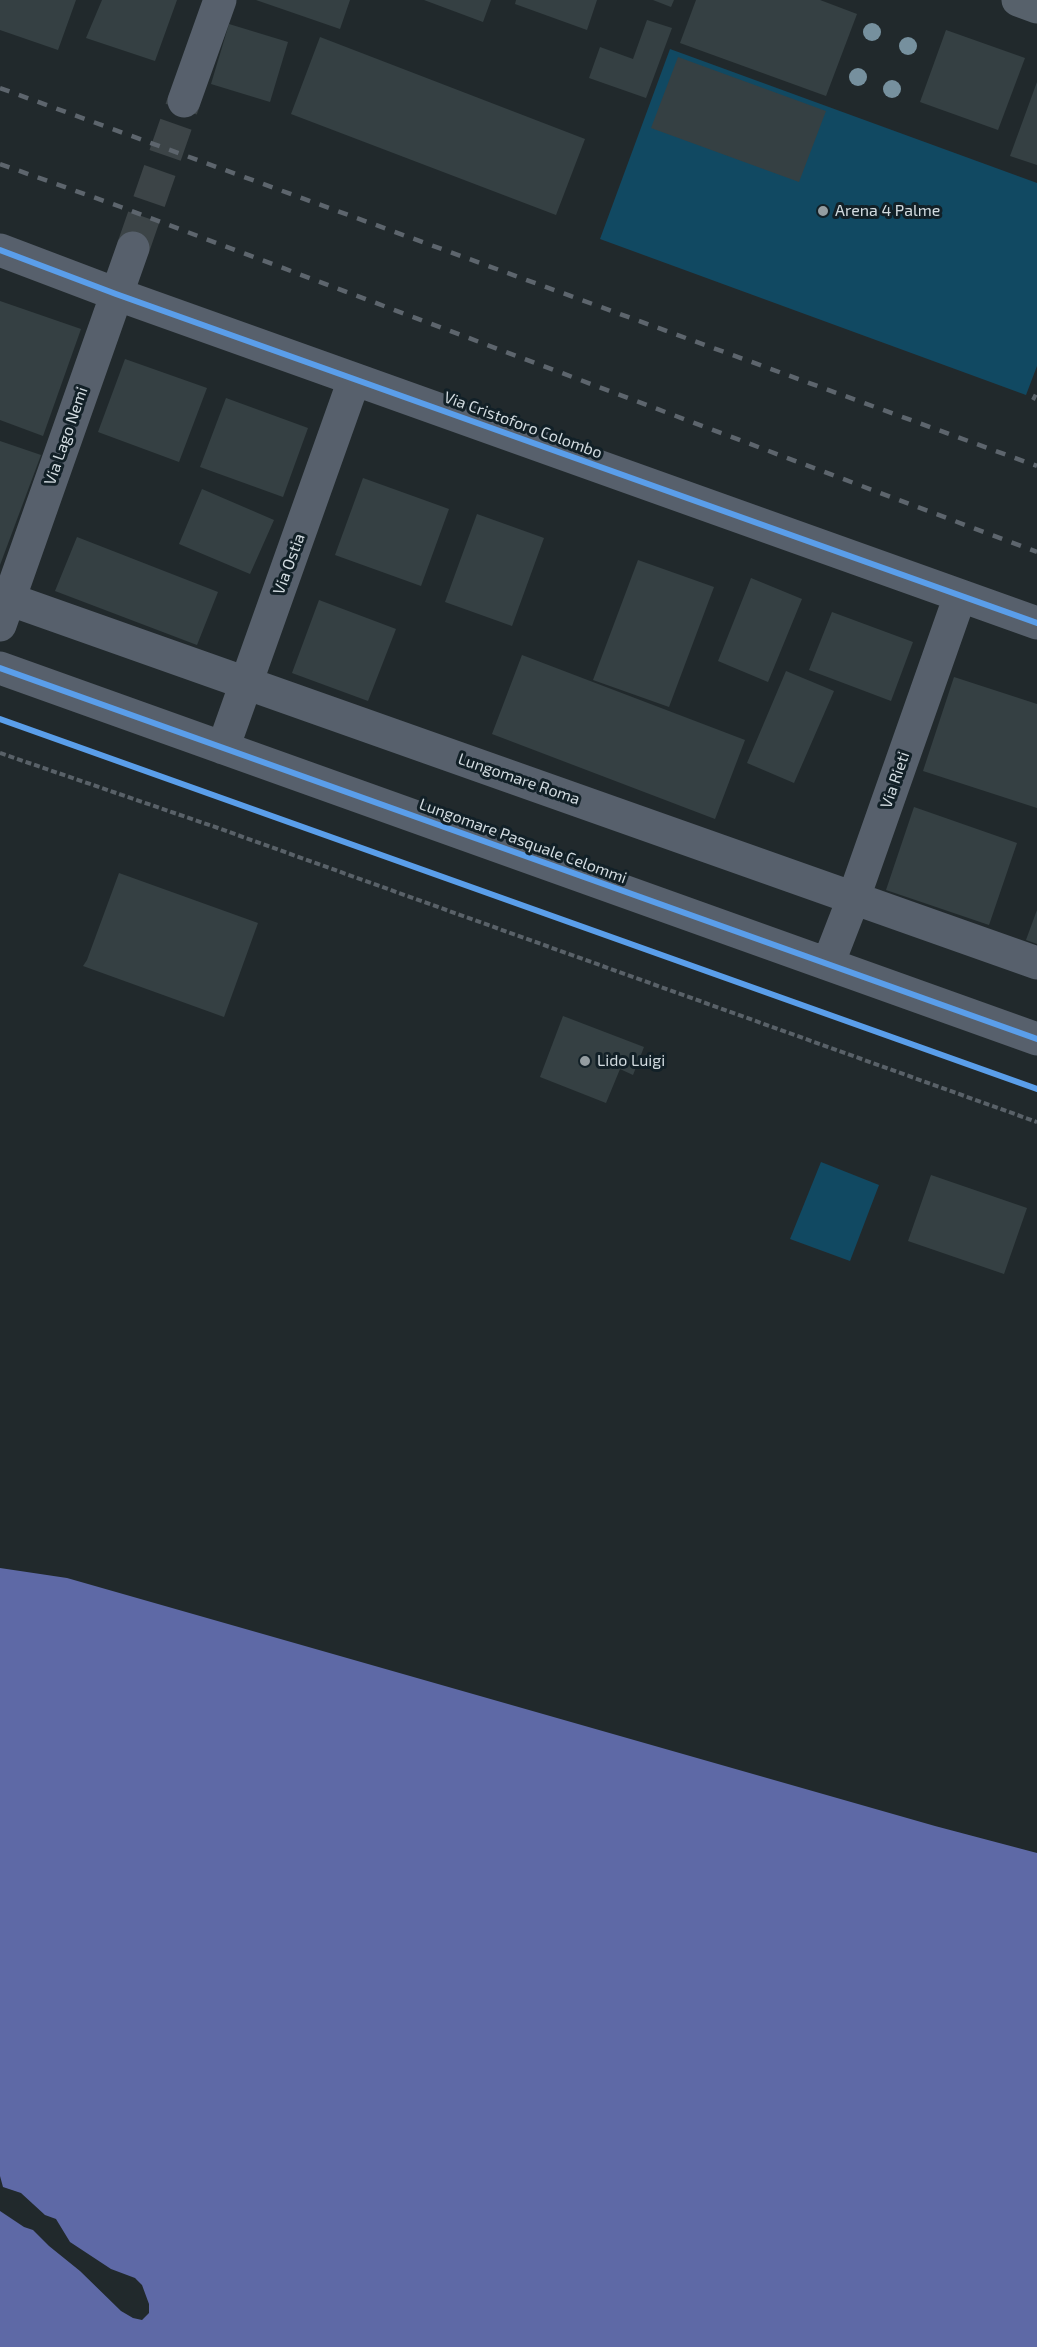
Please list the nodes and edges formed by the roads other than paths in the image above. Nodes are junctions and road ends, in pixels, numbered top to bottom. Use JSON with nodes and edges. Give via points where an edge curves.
{"nodes":[{"id":1,"x":219,"y":0,"type":"edge"},
{"id":2,"x":1018,"y":0,"type":"edge"},
{"id":3,"x":1037,"y":7,"type":"edge"},
{"id":4,"x":184,"y":101,"type":"tunnel mouth"},
{"id":5,"x":133,"y":248,"type":"tunnel mouth"},
{"id":6,"x":0,"y":250,"type":"edge"},
{"id":7,"x":116,"y":294,"type":"junction"},
{"id":8,"x":354,"y":380,"type":"junction"},
{"id":9,"x":960,"y":596,"type":"junction"},
{"id":10,"x":3,"y":607,"type":"edge"},
{"id":11,"x":1037,"y":623,"type":"edge"},
{"id":12,"x":0,"y":668,"type":"edge"},
{"id":13,"x":246,"y":684,"type":"junction"},
{"id":14,"x":223,"y":748,"type":"junction"},
{"id":15,"x":854,"y":897,"type":"junction"},
{"id":16,"x":1037,"y":963,"type":"edge"},
{"id":17,"x":828,"y":964,"type":"junction"},
{"id":18,"x":1037,"y":1039,"type":"edge"}],
"edges":[{"from":1,"to":4,"type":"street"},
{"from":2,"to":3,"type":"main road"},
{"from":5,"to":7,"type":"street","name":"Via Lago Nemi"},
{"from":6,"to":7,"type":"street","name":"Via Cristoforo Colombo"},
{"from":7,"to":8,"type":"street","name":"Via Cristoforo Colombo"},
{"from":7,"to":10,"type":"street","name":"Via Lago Nemi"},
{"from":8,"to":9,"type":"street","name":"Via Cristoforo Colombo"},
{"from":8,"to":13,"type":"street","name":"Via Ostia"},
{"from":9,"to":11,"type":"street","name":"Via Cristoforo Colombo"},
{"from":9,"to":15,"type":"street","name":"Via Rieti"},
{"from":10,"to":13,"type":"street","name":"Lungomare Roma"},
{"from":12,"to":14,"type":"street","name":"Lungomare Pasquale Celommi"},
{"from":13,"to":14,"type":"street","name":"Via Ostia"},
{"from":13,"to":15,"type":"street","name":"Lungomare Roma"},
{"from":14,"to":17,"type":"street","name":"Lungomare Pasquale Celommi"},
{"from":15,"to":16,"type":"street","name":"Lungomare Roma"},
{"from":15,"to":17,"type":"street","name":"Via Rieti"},
{"from":17,"to":18,"type":"street","name":"Lungomare Pasquale Celommi"}]}
